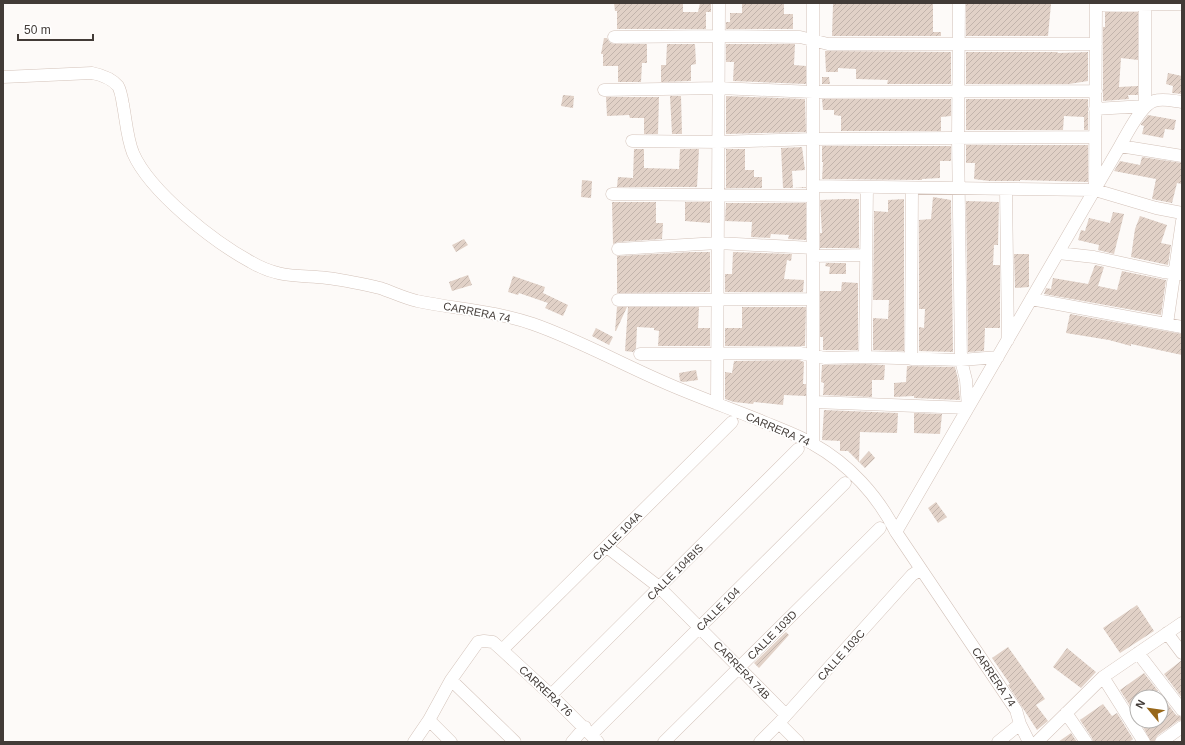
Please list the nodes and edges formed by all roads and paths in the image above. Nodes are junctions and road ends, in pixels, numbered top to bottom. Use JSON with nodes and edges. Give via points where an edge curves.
{"nodes":[{"id":1,"x":719,"y":3,"type":"edge"},
{"id":2,"x":813,"y":3,"type":"edge"},
{"id":3,"x":959,"y":3,"type":"edge"},
{"id":4,"x":1096,"y":4,"type":"edge"},
{"id":5,"x":1145,"y":4,"type":"edge"},
{"id":6,"x":1182,"y":4,"type":"edge"},
{"id":7,"x":719,"y":36,"type":"junction"},
{"id":8,"x":614,"y":37,"type":"dead end"},
{"id":9,"x":813,"y":40,"type":"junction"},
{"id":10,"x":959,"y":44,"type":"junction"},
{"id":11,"x":1096,"y":44,"type":"junction"},
{"id":12,"x":3,"y":77,"type":"edge"},
{"id":13,"x":719,"y":88,"type":"junction"},
{"id":14,"x":604,"y":90,"type":"dead end"},
{"id":15,"x":958,"y":90,"type":"junction"},
{"id":16,"x":1096,"y":91,"type":"junction"},
{"id":17,"x":813,"y":92,"type":"junction"},
{"id":18,"x":1182,"y":102,"type":"edge"},
{"id":19,"x":1145,"y":106,"type":"junction"},
{"id":20,"x":1096,"y":109,"type":"junction"},
{"id":21,"x":1095,"y":137,"type":"junction"},
{"id":22,"x":958,"y":138,"type":"junction"},
{"id":23,"x":813,"y":139,"type":"junction"},
{"id":24,"x":632,"y":141,"type":"dead end"},
{"id":25,"x":719,"y":142,"type":"junction"},
{"id":26,"x":1120,"y":146,"type":"junction"},
{"id":27,"x":1182,"y":156,"type":"edge"},
{"id":28,"x":867,"y":187,"type":"junction"},
{"id":29,"x":912,"y":188,"type":"junction"},
{"id":30,"x":959,"y":188,"type":"junction"},
{"id":31,"x":1006,"y":189,"type":"junction"},
{"id":32,"x":1094,"y":190,"type":"junction"},
{"id":33,"x":813,"y":191,"type":"junction"},
{"id":34,"x":612,"y":194,"type":"dead end"},
{"id":35,"x":718,"y":196,"type":"junction"},
{"id":36,"x":1182,"y":213,"type":"edge"},
{"id":37,"x":1182,"y":221,"type":"edge"},
{"id":38,"x":718,"y":244,"type":"junction"},
{"id":39,"x":618,"y":249,"type":"dead end"},
{"id":40,"x":813,"y":252,"type":"junction"},
{"id":41,"x":1058,"y":253,"type":"junction"},
{"id":42,"x":866,"y":255,"type":"junction"},
{"id":43,"x":1178,"y":274,"type":"edge"},
{"id":44,"x":718,"y":299,"type":"junction"},
{"id":45,"x":814,"y":299,"type":"junction"},
{"id":46,"x":1031,"y":299,"type":"junction"},
{"id":47,"x":618,"y":300,"type":"dead end"},
{"id":48,"x":1167,"y":324,"type":"junction"},
{"id":49,"x":1182,"y":327,"type":"edge"},
{"id":50,"x":1008,"y":340,"type":"junction"},
{"id":51,"x":718,"y":353,"type":"junction"},
{"id":52,"x":640,"y":354,"type":"dead end"},
{"id":53,"x":814,"y":355,"type":"junction"},
{"id":54,"x":865,"y":357,"type":"junction"},
{"id":55,"x":998,"y":357,"type":"junction"},
{"id":56,"x":911,"y":359,"type":"junction"},
{"id":57,"x":961,"y":360,"type":"junction"},
{"id":58,"x":814,"y":402,"type":"junction"},
{"id":59,"x":718,"y":404,"type":"junction"},
{"id":60,"x":968,"y":408,"type":"junction"},
{"id":61,"x":732,"y":422,"type":"dead end"},
{"id":62,"x":813,"y":444,"type":"junction"},
{"id":63,"x":798,"y":449,"type":"dead end"},
{"id":64,"x":845,"y":483,"type":"dead end"},
{"id":65,"x":880,"y":528,"type":"dead end"},
{"id":66,"x":896,"y":532,"type":"junction"},
{"id":67,"x":607,"y":547,"type":"junction"},
{"id":68,"x":921,"y":569,"type":"junction"},
{"id":69,"x":659,"y":587,"type":"junction"},
{"id":70,"x":1182,"y":623,"type":"edge"},
{"id":71,"x":700,"y":627,"type":"junction"},
{"id":72,"x":1167,"y":632,"type":"junction"},
{"id":73,"x":502,"y":650,"type":"junction"},
{"id":74,"x":1138,"y":653,"type":"junction"},
{"id":75,"x":1182,"y":653,"type":"edge"},
{"id":76,"x":739,"y":668,"type":"junction"},
{"id":77,"x":1103,"y":677,"type":"junction"},
{"id":78,"x":451,"y":680,"type":"junction"},
{"id":79,"x":551,"y":694,"type":"junction"},
{"id":80,"x":1182,"y":710,"type":"edge"},
{"id":81,"x":1066,"y":713,"type":"junction"},
{"id":82,"x":783,"y":719,"type":"junction"},
{"id":83,"x":429,"y":720,"type":"junction"},
{"id":84,"x":1020,"y":724,"type":"junction"},
{"id":85,"x":1182,"y":727,"type":"edge"},
{"id":86,"x":591,"y":735,"type":"edge"},
{"id":87,"x":414,"y":742,"type":"edge"},
{"id":88,"x":451,"y":742,"type":"edge"},
{"id":89,"x":515,"y":742,"type":"edge"},
{"id":90,"x":572,"y":742,"type":"edge"},
{"id":91,"x":664,"y":742,"type":"edge"},
{"id":92,"x":760,"y":742,"type":"edge"},
{"id":93,"x":798,"y":742,"type":"edge"},
{"id":94,"x":998,"y":742,"type":"edge"},
{"id":95,"x":1029,"y":742,"type":"edge"},
{"id":96,"x":1036,"y":742,"type":"edge"},
{"id":97,"x":1086,"y":742,"type":"edge"},
{"id":98,"x":1144,"y":742,"type":"edge"},
{"id":99,"x":1161,"y":742,"type":"edge"}],
"edges":[{"from":1,"to":7,"type":"street"},
{"from":2,"to":9,"type":"street"},
{"from":3,"to":10,"type":"street"},
{"from":4,"to":5,"type":"street"},
{"from":4,"to":11,"type":"street"},
{"from":5,"to":6,"type":"street"},
{"from":5,"to":19,"type":"street"},
{"from":7,"to":8,"type":"street"},
{"from":7,"to":9,"type":"street","via":[[800,37]]},
{"from":7,"to":13,"type":"street"},
{"from":9,"to":10,"type":"street","via":[[828,44]]},
{"from":9,"to":17,"type":"street"},
{"from":10,"to":11,"type":"street"},
{"from":10,"to":15,"type":"street"},
{"from":11,"to":16,"type":"street"},
{"from":12,"to":59,"type":"street","name":"CARRERA 74","via":[[92,73],[111,80],[119,88],[132,150],[138,162],[161,191],[213,238],[272,272],[344,280],[416,300],[532,323],[667,384]]},
{"from":13,"to":14,"type":"street"},
{"from":13,"to":17,"type":"street"},
{"from":13,"to":25,"type":"street"},
{"from":15,"to":16,"type":"street"},
{"from":15,"to":17,"type":"street"},
{"from":15,"to":22,"type":"street"},
{"from":16,"to":20,"type":"street"},
{"from":17,"to":23,"type":"street"},
{"from":18,"to":19,"type":"street","via":[[1154,101]]},
{"from":19,"to":20,"type":"street"},
{"from":19,"to":26,"type":"street"},
{"from":20,"to":21,"type":"street"},
{"from":21,"to":22,"type":"street"},
{"from":21,"to":32,"type":"street"},
{"from":22,"to":23,"type":"street"},
{"from":22,"to":30,"type":"street"},
{"from":23,"to":25,"type":"street"},
{"from":23,"to":33,"type":"street"},
{"from":24,"to":25,"type":"street"},
{"from":25,"to":35,"type":"street"},
{"from":26,"to":27,"type":"street"},
{"from":26,"to":32,"type":"street"},
{"from":28,"to":29,"type":"street"},
{"from":28,"to":33,"type":"street"},
{"from":28,"to":42,"type":"street"},
{"from":29,"to":30,"type":"street"},
{"from":29,"to":56,"type":"street"},
{"from":30,"to":31,"type":"street"},
{"from":30,"to":57,"type":"street"},
{"from":31,"to":32,"type":"street"},
{"from":31,"to":50,"type":"street"},
{"from":32,"to":36,"type":"street"},
{"from":32,"to":41,"type":"street"},
{"from":33,"to":35,"type":"street"},
{"from":33,"to":40,"type":"street"},
{"from":34,"to":35,"type":"street"},
{"from":35,"to":38,"type":"street"},
{"from":37,"to":43,"type":"street"},
{"from":38,"to":39,"type":"street"},
{"from":38,"to":40,"type":"street"},
{"from":38,"to":44,"type":"street"},
{"from":40,"to":42,"type":"street"},
{"from":40,"to":45,"type":"street"},
{"from":41,"to":43,"type":"street","via":[[1094,257]]},
{"from":41,"to":46,"type":"street"},
{"from":42,"to":54,"type":"street"},
{"from":43,"to":48,"type":"street"},
{"from":44,"to":45,"type":"street"},
{"from":44,"to":47,"type":"street"},
{"from":44,"to":51,"type":"street"},
{"from":45,"to":53,"type":"street"},
{"from":46,"to":48,"type":"street"},
{"from":46,"to":50,"type":"street"},
{"from":48,"to":49,"type":"street"},
{"from":50,"to":55,"type":"street"},
{"from":51,"to":52,"type":"street"},
{"from":51,"to":53,"type":"street"},
{"from":51,"to":59,"type":"street"},
{"from":53,"to":54,"type":"street","via":[[826,358]]},
{"from":53,"to":58,"type":"street"},
{"from":54,"to":56,"type":"street"},
{"from":55,"to":57,"type":"street"},
{"from":55,"to":60,"type":"street"},
{"from":56,"to":57,"type":"street"},
{"from":57,"to":60,"type":"street","via":[[966,380]]},
{"from":58,"to":60,"type":"street"},
{"from":58,"to":62,"type":"street"},
{"from":59,"to":62,"type":"street","name":"CARRERA 74"},
{"from":60,"to":66,"type":"street"},
{"from":61,"to":67,"type":"street","name":"CALLE 104A"},
{"from":62,"to":66,"type":"street","name":"CARRERA 74","via":[[838,460],[857,477],[882,507]]},
{"from":63,"to":69,"type":"street","name":"CALLE 104BIS"},
{"from":64,"to":71,"type":"street","name":"CALLE 104"},
{"from":65,"to":76,"type":"street","name":"CALLE 103D"},
{"from":66,"to":68,"type":"street","name":"CARRERA 74"},
{"from":67,"to":69,"type":"street","name":"CARRERA 74B"},
{"from":67,"to":73,"type":"street","name":"CALLE 104A"},
{"from":68,"to":82,"type":"street","name":"CALLE 103C","via":[[912,575]]},
{"from":68,"to":84,"type":"street","name":"CARRERA 74","via":[[1016,710]]},
{"from":69,"to":71,"type":"street","name":"CARRERA 74B"},
{"from":69,"to":79,"type":"street","name":"CALLE 104BIS"},
{"from":70,"to":72,"type":"street"},
{"from":71,"to":76,"type":"street","name":"CARRERA 74B"},
{"from":71,"to":86,"type":"street","name":"CALLE 104"},
{"from":72,"to":74,"type":"street"},
{"from":72,"to":75,"type":"street"},
{"from":73,"to":78,"type":"street","name":"CARRERA 76","via":[[493,642],[478,642]]},
{"from":73,"to":79,"type":"street","name":"CARRERA 76"},
{"from":74,"to":77,"type":"street"},
{"from":74,"to":80,"type":"street"},
{"from":76,"to":82,"type":"street","name":"CARRERA 74B"},
{"from":76,"to":91,"type":"street","name":"CALLE 103D"},
{"from":77,"to":81,"type":"street"},
{"from":77,"to":98,"type":"street"},
{"from":78,"to":83,"type":"street"},
{"from":78,"to":89,"type":"street"},
{"from":79,"to":86,"type":"street","name":"CARRERA 76"},
{"from":81,"to":96,"type":"street"},
{"from":81,"to":97,"type":"street"},
{"from":82,"to":92,"type":"street","name":"CALLE 103C"},
{"from":82,"to":93,"type":"street"},
{"from":83,"to":87,"type":"street"},
{"from":83,"to":88,"type":"street"},
{"from":84,"to":94,"type":"street"},
{"from":84,"to":95,"type":"street","name":"CARRERA 74"},
{"from":85,"to":99,"type":"street"},
{"from":86,"to":90,"type":"street","name":"CALLE 104"}]}
